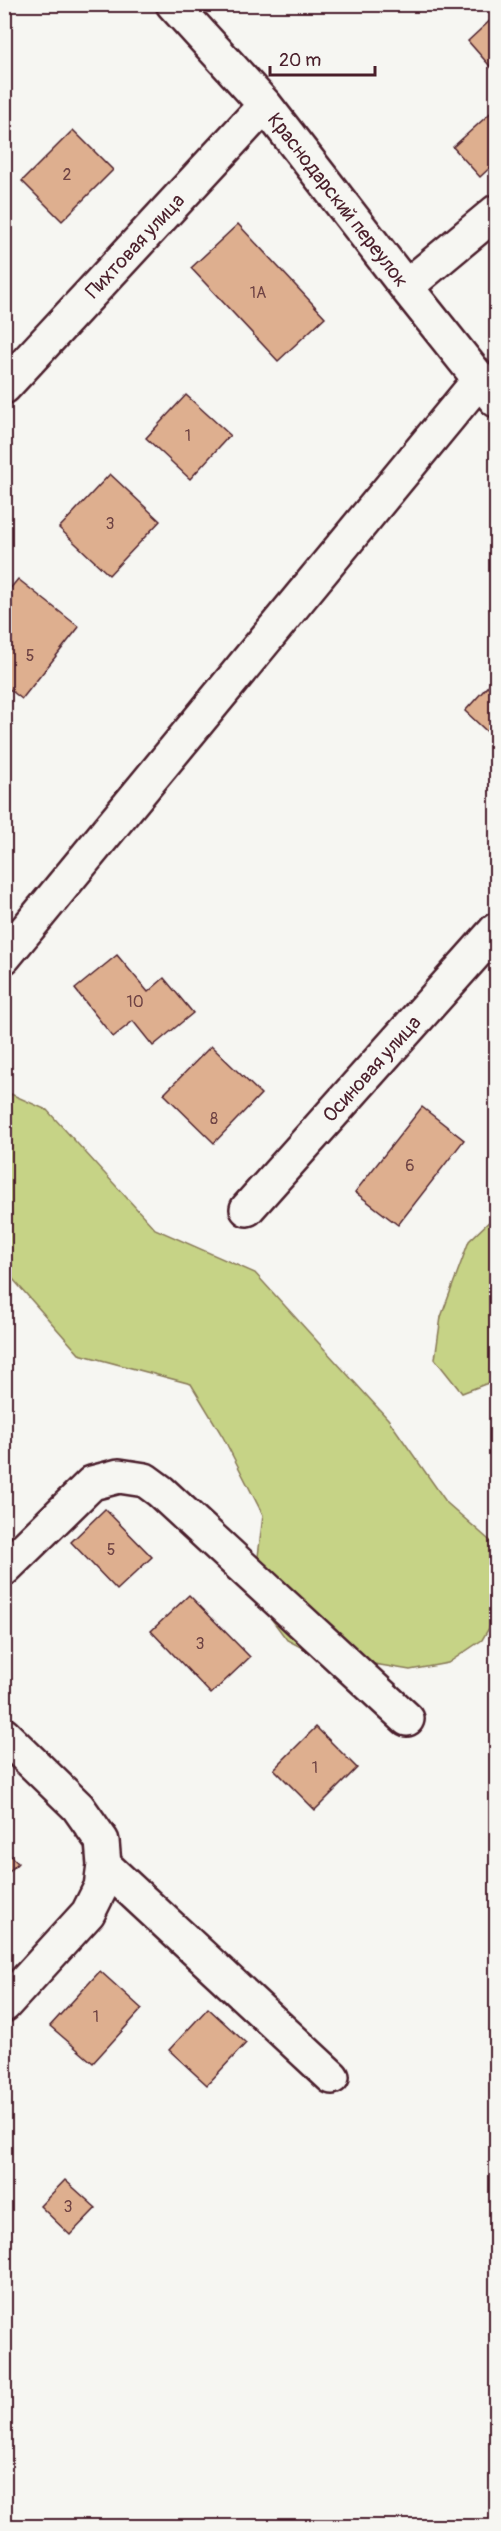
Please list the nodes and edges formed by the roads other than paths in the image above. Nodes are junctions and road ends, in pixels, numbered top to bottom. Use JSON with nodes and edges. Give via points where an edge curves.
{"nodes":[{"id":1,"x":173,"y":4,"type":"edge"},
{"id":2,"x":265,"y":105,"type":"junction"},
{"id":3,"x":496,"y":212,"type":"edge"},
{"id":4,"x":406,"y":288,"type":"junction"},
{"id":5,"x":4,"y":387,"type":"edge"},
{"id":6,"x":488,"y":389,"type":"edge"},
{"id":7,"x":496,"y":930,"type":"edge"},
{"id":8,"x":4,"y":957,"type":"edge"},
{"id":9,"x":248,"y":1209,"type":"dead end"},
{"id":10,"x":4,"y":1569,"type":"edge"},
{"id":11,"x":408,"y":1719,"type":"dead end"},
{"id":12,"x":4,"y":1735,"type":"edge"},
{"id":13,"x":104,"y":1865,"type":"junction"},
{"id":14,"x":4,"y":2005,"type":"edge"},
{"id":15,"x":332,"y":2077,"type":"dead end"}],
"edges":[{"from":1,"to":2,"type":"street","name":"Краснодарский переулок"},
{"from":2,"to":4,"type":"street","name":"Краснодарский переулок"},
{"from":2,"to":5,"type":"street","name":"Пихтовая улица"},
{"from":3,"to":4,"type":"street"},
{"from":4,"to":6,"type":"street","name":"Краснодарский переулок"},
{"from":6,"to":8,"type":"street"},
{"from":7,"to":9,"type":"street","name":"Осиновая улица"},
{"from":10,"to":11,"type":"street","via":[[92,1483],[119,1476],[145,1480]]},
{"from":12,"to":13,"type":"street","via":[[78,1807],[102,1842]]},
{"from":13,"to":14,"type":"street","via":[[100,1887],[88,1914]]},
{"from":13,"to":15,"type":"street"}]}
